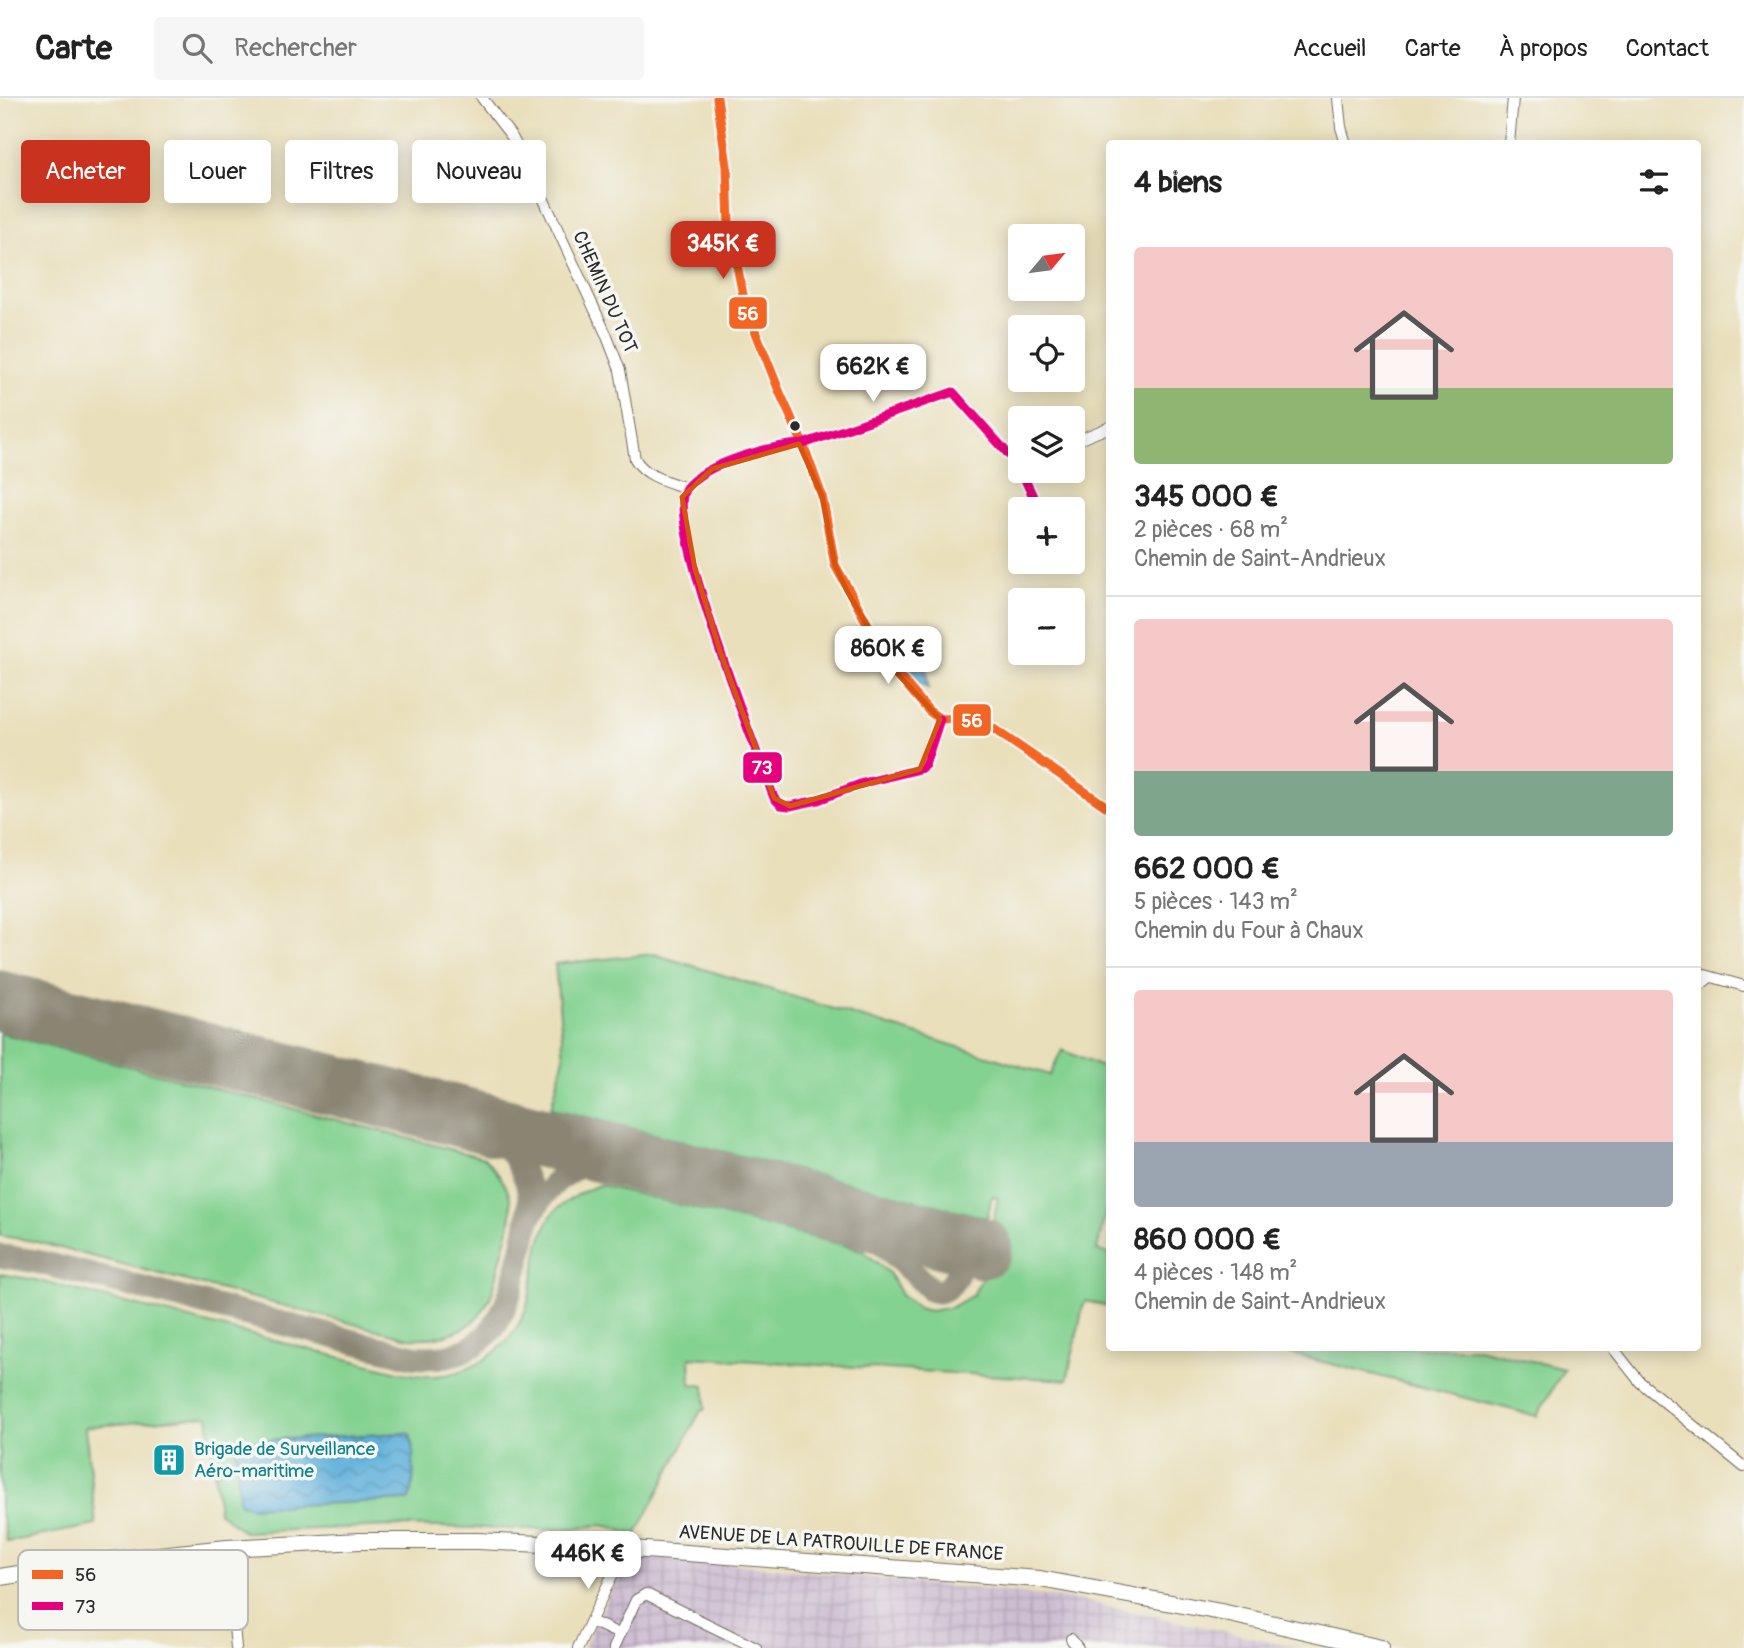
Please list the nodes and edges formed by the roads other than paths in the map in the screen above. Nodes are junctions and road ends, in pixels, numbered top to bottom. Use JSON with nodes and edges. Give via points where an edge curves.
{"nodes":[{"id":1,"x":482,"y":98,"type":"edge"},
{"id":2,"x":717,"y":98,"type":"edge"},
{"id":3,"x":1338,"y":98,"type":"edge"},
{"id":4,"x":1513,"y":98,"type":"edge"},
{"id":5,"x":1345,"y":140,"type":"edge"},
{"id":6,"x":1510,"y":140,"type":"edge"},
{"id":7,"x":1106,"y":429,"type":"edge"},
{"id":8,"x":1085,"y":437,"type":"edge"},
{"id":9,"x":803,"y":444,"type":"junction"},
{"id":10,"x":1008,"y":453,"type":"edge"},
{"id":11,"x":686,"y":488,"type":"junction"},
{"id":12,"x":940,"y":719,"type":"junction"},
{"id":13,"x":1106,"y":806,"type":"edge"},
{"id":14,"x":1701,"y":974,"type":"edge"},
{"id":15,"x":1710,"y":977,"type":"junction"},
{"id":16,"x":1701,"y":984,"type":"edge"},
{"id":17,"x":1744,"y":986,"type":"edge"},
{"id":18,"x":1615,"y":1351,"type":"edge"},
{"id":19,"x":1744,"y":1467,"type":"edge"},
{"id":20,"x":227,"y":1548,"type":"joint"},
{"id":21,"x":625,"y":1548,"type":"junction"},
{"id":22,"x":208,"y":1550,"type":"edge"},
{"id":23,"x":18,"y":1574,"type":"edge"},
{"id":24,"x":0,"y":1577,"type":"edge"},
{"id":25,"x":591,"y":1621,"type":"junction"},
{"id":26,"x":234,"y":1630,"type":"edge"},
{"id":27,"x":619,"y":1634,"type":"junction"},
{"id":28,"x":1071,"y":1639,"type":"dead end"},
{"id":29,"x":236,"y":1648,"type":"edge"},
{"id":30,"x":578,"y":1648,"type":"edge"},
{"id":31,"x":614,"y":1648,"type":"edge"},
{"id":32,"x":756,"y":1648,"type":"edge"},
{"id":33,"x":1078,"y":1648,"type":"edge"},
{"id":34,"x":1381,"y":1648,"type":"edge"}],
"edges":[{"from":1,"to":11,"type":"street","name":"CHEMIN DU TOT","via":[[512,137],[606,334],[620,370],[635,459],[641,469]]},
{"from":2,"to":9,"type":"street","via":[[727,166],[729,225],[745,305]]},
{"from":3,"to":5,"type":"street"},
{"from":4,"to":6,"type":"street"},
{"from":7,"to":8,"type":"street"},
{"from":9,"to":10,"type":"street","via":[[953,392]]},
{"from":9,"to":11,"type":"street","via":[[746,455],[712,469]]},
{"from":9,"to":12,"type":"street","via":[[822,496],[835,565],[847,591],[892,668]]},
{"from":11,"to":12,"type":"street","via":[[682,512],[695,569],[720,651],[774,798],[781,805],[818,800],[920,769]]},
{"from":12,"to":13,"type":"street","via":[[985,723]]},
{"from":14,"to":15,"type":"street"},
{"from":15,"to":16,"type":"street"},
{"from":15,"to":17,"type":"street"},
{"from":18,"to":19,"type":"street","via":[[1640,1382]]},
{"from":20,"to":21,"type":"main road","name":"AVENUE DE LA PATROUILLE DE FRANCE","via":[[360,1541]]},
{"from":20,"to":22,"type":"main road","name":"AVENUE DE LA PATROUILLE DE FRANCE"},
{"from":21,"to":25,"type":"street"},
{"from":21,"to":34,"type":"main road","name":"AVENUE DE LA PATROUILLE DE FRANCE","via":[[1040,1579],[1221,1612]]},
{"from":23,"to":24,"type":"main road","name":"AVENUE DE LA PATROUILLE DE FRANCE"},
{"from":25,"to":27,"type":"street"},
{"from":25,"to":30,"type":"street"},
{"from":26,"to":29,"type":"street"},
{"from":27,"to":31,"type":"street"},
{"from":27,"to":32,"type":"street","via":[[636,1600],[646,1594]]},
{"from":28,"to":33,"type":"street"}]}
